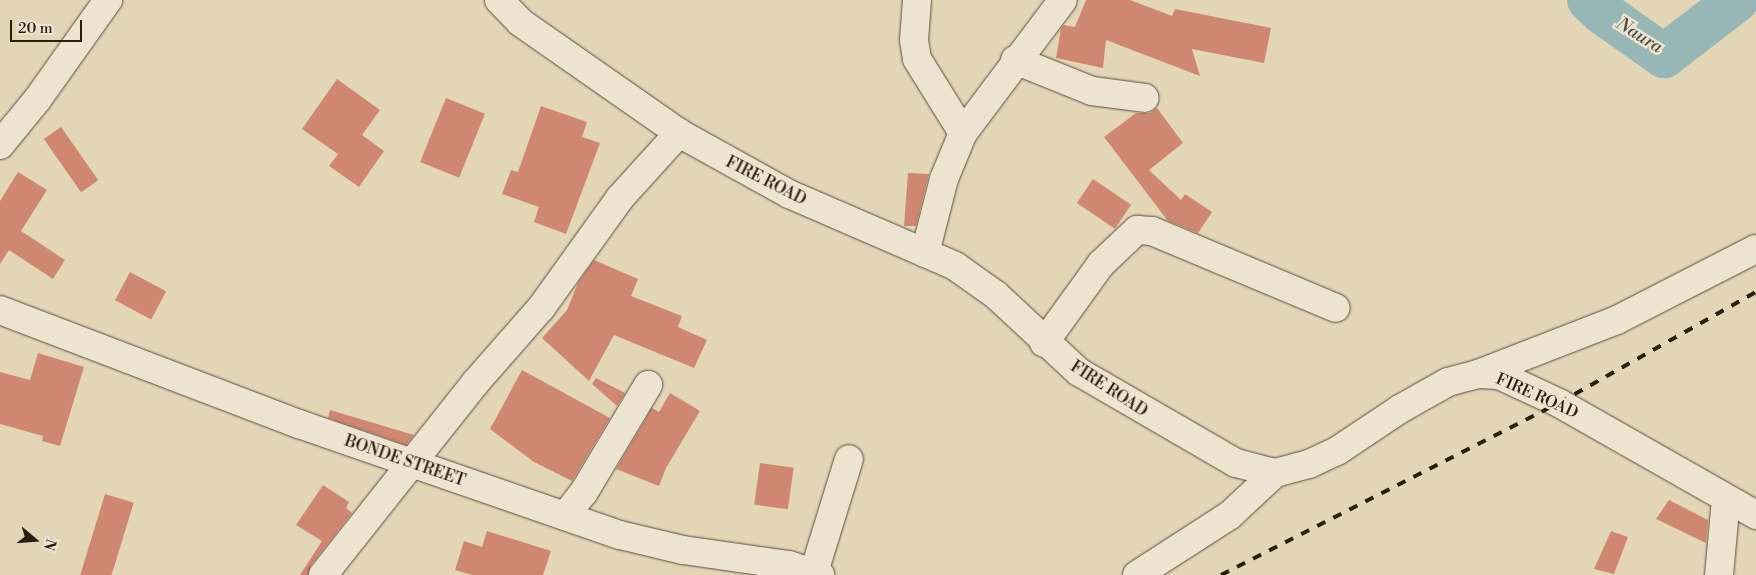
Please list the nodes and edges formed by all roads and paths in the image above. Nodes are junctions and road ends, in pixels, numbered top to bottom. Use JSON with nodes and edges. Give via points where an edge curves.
{"nodes":[{"id":1,"x":108,"y":0,"type":"edge"},
{"id":2,"x":500,"y":0,"type":"edge"},
{"id":3,"x":917,"y":0,"type":"edge"},
{"id":4,"x":1063,"y":0,"type":"edge"},
{"id":5,"x":1015,"y":60,"type":"junction"},
{"id":6,"x":1145,"y":98,"type":"dead end"},
{"id":7,"x":679,"y":133,"type":"junction"},
{"id":8,"x":964,"y":133,"type":"junction"},
{"id":9,"x":0,"y":145,"type":"edge"},
{"id":10,"x":1756,"y":249,"type":"edge"},
{"id":11,"x":925,"y":253,"type":"junction"},
{"id":12,"x":1336,"y":308,"type":"dead end"},
{"id":13,"x":0,"y":310,"type":"edge"},
{"id":14,"x":1044,"y":343,"type":"junction"},
{"id":15,"x":1478,"y":374,"type":"junction"},
{"id":16,"x":648,"y":385,"type":"dead end"},
{"id":17,"x":849,"y":459,"type":"dead end"},
{"id":18,"x":410,"y":464,"type":"junction"},
{"id":19,"x":1275,"y":473,"type":"junction"},
{"id":20,"x":1726,"y":499,"type":"junction"},
{"id":21,"x":1756,"y":515,"type":"edge"},
{"id":22,"x":566,"y":516,"type":"junction"},
{"id":23,"x":817,"y":573,"type":"edge"},
{"id":24,"x":323,"y":575,"type":"edge"},
{"id":25,"x":1137,"y":575,"type":"edge"},
{"id":26,"x":1719,"y":575,"type":"edge"}],
"edges":[{"from":1,"to":9,"type":"street","via":[[37,100]]},
{"from":2,"to":7,"type":"street","name":"FIRE ROAD","via":[[520,22]]},
{"from":3,"to":8,"type":"street","via":[[916,59]]},
{"from":4,"to":5,"type":"street"},
{"from":5,"to":6,"type":"street","via":[[1092,91]]},
{"from":5,"to":8,"type":"street"},
{"from":7,"to":11,"type":"street","name":"FIRE ROAD","via":[[789,194]]},
{"from":7,"to":18,"type":"street","via":[[620,198],[541,308]]},
{"from":8,"to":11,"type":"street","via":[[944,179]]},
{"from":10,"to":15,"type":"street","via":[[1618,320]]},
{"from":11,"to":14,"type":"street","name":"FIRE ROAD","via":[[977,280]]},
{"from":12,"to":14,"type":"street","via":[[1152,231],[1137,230],[1101,264]]},
{"from":13,"to":18,"type":"street","name":"BONDE STREET","via":[[137,365]]},
{"from":14,"to":19,"type":"street","name":"FIRE ROAD","via":[[1079,372],[1215,453],[1236,463]]},
{"from":15,"to":19,"type":"street","name":"FIRE ROAD","via":[[1448,382],[1422,396],[1337,451],[1309,464]]},
{"from":15,"to":20,"type":"street","name":"FIRE ROAD","via":[[1498,376],[1559,403]]},
{"from":16,"to":22,"type":"street","via":[[584,492]]},
{"from":17,"to":23,"type":"street"},
{"from":18,"to":22,"type":"street","name":"BONDE STREET"},
{"from":18,"to":24,"type":"street"},
{"from":19,"to":25,"type":"street","via":[[1230,515]]},
{"from":20,"to":21,"type":"street","name":"FIRE ROAD"},
{"from":20,"to":26,"type":"street"},
{"from":22,"to":23,"type":"street","name":"BONDE STREET","via":[[649,543],[789,564]]}]}
